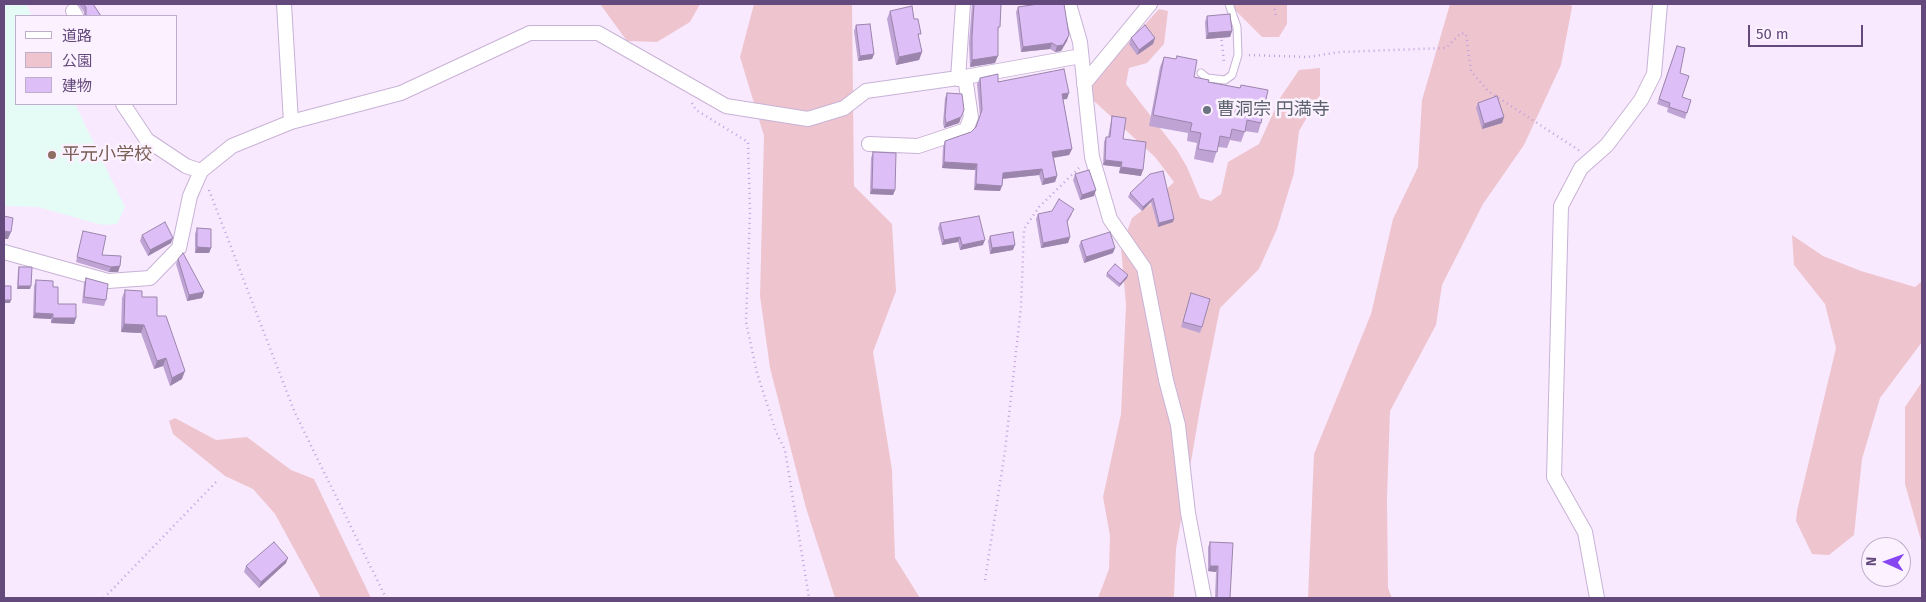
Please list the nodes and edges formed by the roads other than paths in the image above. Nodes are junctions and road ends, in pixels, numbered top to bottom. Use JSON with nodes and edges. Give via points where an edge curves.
{"nodes":[{"id":1,"x":284,"y":4,"type":"edge"},
{"id":2,"x":963,"y":4,"type":"edge"},
{"id":3,"x":1069,"y":4,"type":"edge"},
{"id":4,"x":1150,"y":4,"type":"edge"},
{"id":5,"x":1229,"y":4,"type":"edge"},
{"id":6,"x":1660,"y":4,"type":"edge"},
{"id":7,"x":1081,"y":56,"type":"junction"},
{"id":8,"x":1201,"y":73,"type":"dead end"},
{"id":9,"x":962,"y":78,"type":"junction"},
{"id":10,"x":1084,"y":84,"type":"junction"},
{"id":11,"x":124,"y":105,"type":"edge"},
{"id":12,"x":291,"y":122,"type":"junction"},
{"id":13,"x":869,"y":144,"type":"dead end"},
{"id":14,"x":201,"y":171,"type":"junction"},
{"id":15,"x":4,"y":252,"type":"edge"},
{"id":16,"x":1204,"y":598,"type":"edge"},
{"id":17,"x":1597,"y":598,"type":"edge"}],
"edges":[{"from":1,"to":12,"type":"street"},
{"from":2,"to":9,"type":"street"},
{"from":3,"to":7,"type":"street"},
{"from":4,"to":10,"type":"street"},
{"from":5,"to":8,"type":"lane","via":[[1237,27],[1238,55],[1232,75],[1225,80],[1207,78]]},
{"from":6,"to":17,"type":"street","via":[[1654,74],[1641,100],[1608,146],[1580,168],[1561,206],[1554,477],[1584,532]]},
{"from":7,"to":9,"type":"street"},
{"from":7,"to":10,"type":"street"},
{"from":9,"to":12,"type":"street","via":[[866,91],[844,108],[826,115],[808,118],[786,116],[726,106],[598,33],[530,33],[401,93]]},
{"from":9,"to":13,"type":"street","via":[[971,117],[966,130],[918,146]]},
{"from":10,"to":16,"type":"street","via":[[1092,157],[1110,220],[1144,268],[1178,425],[1188,513]]},
{"from":11,"to":14,"type":"street","via":[[147,140],[186,166]]},
{"from":12,"to":14,"type":"street","via":[[232,146]]},
{"from":14,"to":15,"type":"street","via":[[190,196],[178,248],[150,278],[108,281]]}]}
